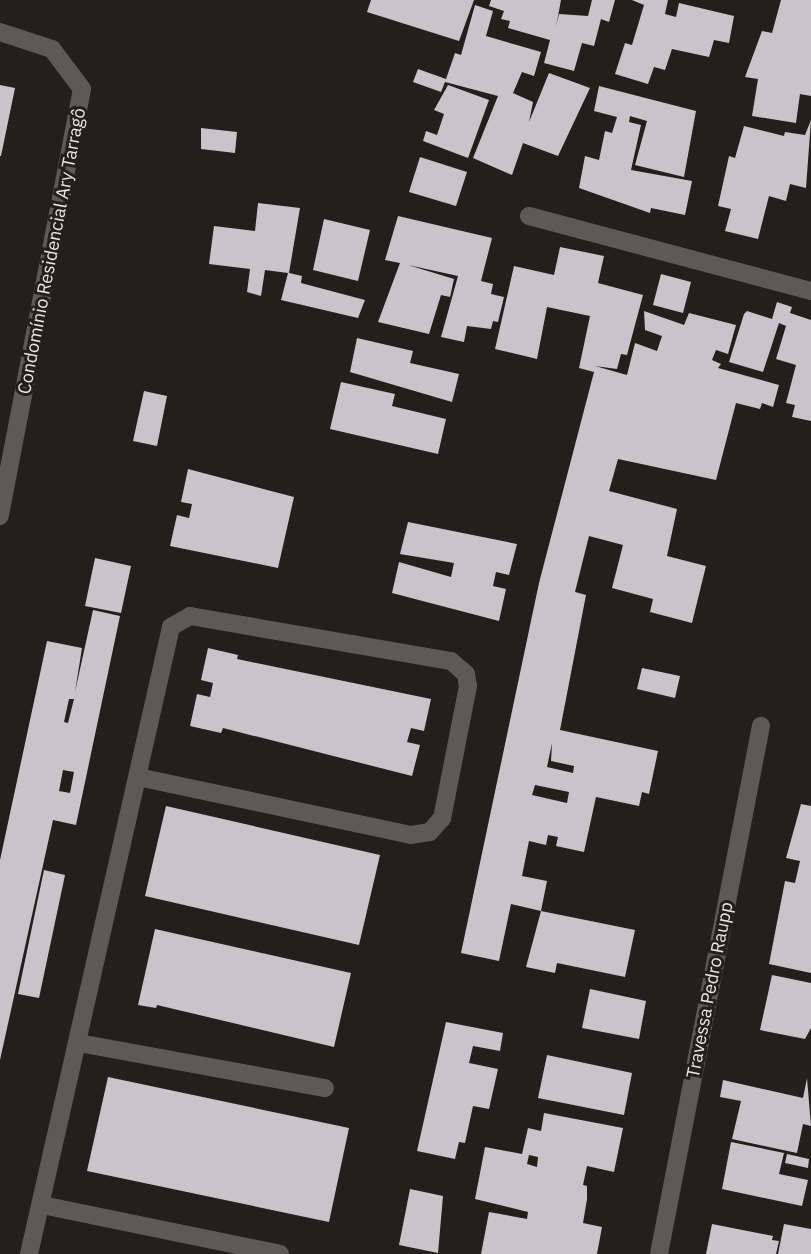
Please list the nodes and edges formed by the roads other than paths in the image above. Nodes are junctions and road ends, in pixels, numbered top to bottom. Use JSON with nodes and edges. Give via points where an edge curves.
{"nodes":[{"id":1,"x":0,"y":32,"type":"edge"},
{"id":2,"x":528,"y":216,"type":"dead end"},
{"id":3,"x":811,"y":291,"type":"edge"},
{"id":4,"x":0,"y":516,"type":"edge"},
{"id":5,"x":761,"y":726,"type":"dead end"},
{"id":6,"x":139,"y":777,"type":"junction"},
{"id":7,"x":79,"y":1043,"type":"junction"},
{"id":8,"x":326,"y":1088,"type":"dead end"},
{"id":9,"x":42,"y":1204,"type":"junction"},
{"id":10,"x":29,"y":1254,"type":"edge"},
{"id":11,"x":280,"y":1254,"type":"edge"},
{"id":12,"x":659,"y":1254,"type":"edge"}],
"edges":[{"from":1,"to":4,"type":"street","name":"Condomínio Residencial Ary Tarragô","via":[[52,49],[82,89]]},
{"from":2,"to":3,"type":"street"},
{"from":5,"to":12,"type":"street","name":"Travessa Pedro Raupp"},
{"from":6,"to":6,"type":"street","via":[[165,641],[171,627],[189,616],[451,661],[466,674],[468,686],[442,818],[430,832],[411,836]]},
{"from":6,"to":7,"type":"street"},
{"from":7,"to":8,"type":"street"},
{"from":7,"to":9,"type":"street"},
{"from":9,"to":10,"type":"street"},
{"from":9,"to":11,"type":"street"}]}
